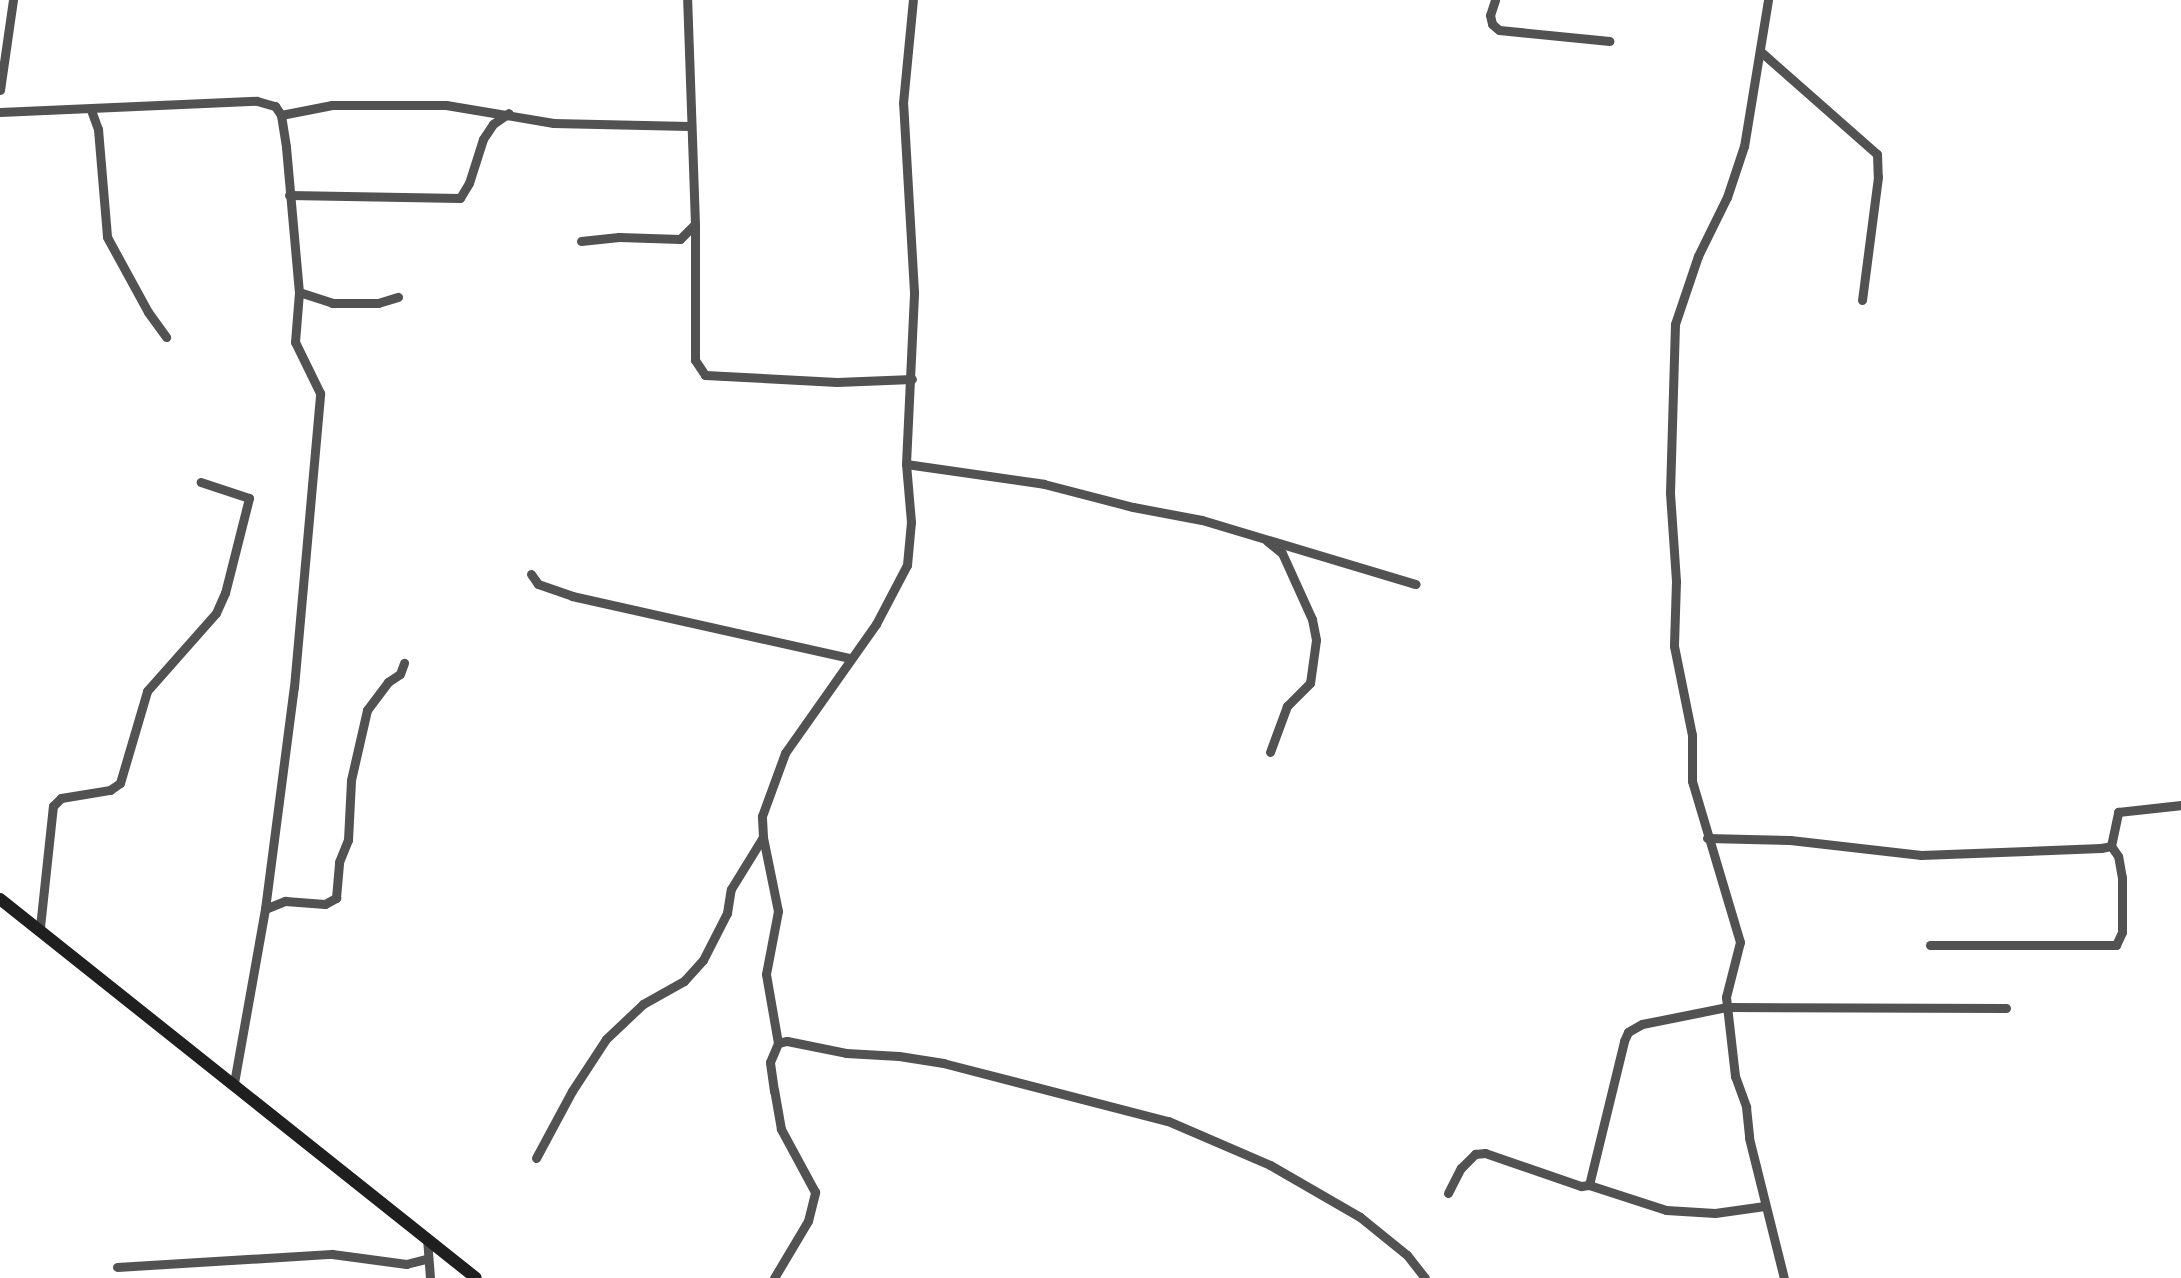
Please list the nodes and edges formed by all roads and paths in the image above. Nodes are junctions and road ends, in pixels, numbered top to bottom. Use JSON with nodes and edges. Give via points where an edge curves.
{"nodes":[{"id":1,"x":13,"y":0,"type":"edge"},
{"id":2,"x":687,"y":0,"type":"edge"},
{"id":3,"x":913,"y":0,"type":"edge"},
{"id":4,"x":1495,"y":0,"type":"edge"},
{"id":5,"x":1768,"y":0,"type":"edge"},
{"id":6,"x":1609,"y":41,"type":"dead end"},
{"id":7,"x":1760,"y":51,"type":"junction"},
{"id":8,"x":0,"y":90,"type":"edge"},
{"id":9,"x":91,"y":110,"type":"junction"},
{"id":10,"x":0,"y":112,"type":"edge"},
{"id":11,"x":509,"y":113,"type":"junction"},
{"id":12,"x":281,"y":115,"type":"junction"},
{"id":13,"x":689,"y":126,"type":"junction"},
{"id":14,"x":289,"y":195,"type":"junction"},
{"id":15,"x":695,"y":224,"type":"junction"},
{"id":16,"x":581,"y":241,"type":"dead end"},
{"id":17,"x":299,"y":292,"type":"junction"},
{"id":18,"x":398,"y":297,"type":"dead end"},
{"id":19,"x":1862,"y":300,"type":"dead end"},
{"id":20,"x":166,"y":337,"type":"dead end"},
{"id":21,"x":912,"y":379,"type":"junction"},
{"id":22,"x":906,"y":464,"type":"junction"},
{"id":23,"x":201,"y":482,"type":"dead end"},
{"id":24,"x":1242,"y":530,"type":"junction"},
{"id":25,"x":531,"y":574,"type":"dead end"},
{"id":26,"x":1416,"y":584,"type":"dead end"},
{"id":27,"x":850,"y":658,"type":"junction"},
{"id":28,"x":404,"y":663,"type":"dead end"},
{"id":29,"x":1270,"y":752,"type":"dead end"},
{"id":30,"x":2181,"y":805,"type":"edge"},
{"id":31,"x":763,"y":837,"type":"junction"},
{"id":32,"x":1707,"y":838,"type":"junction"},
{"id":33,"x":2111,"y":846,"type":"junction"},
{"id":34,"x":0,"y":899,"type":"edge"},
{"id":35,"x":265,"y":909,"type":"junction"},
{"id":36,"x":40,"y":927,"type":"junction"},
{"id":37,"x":1930,"y":945,"type":"dead end"},
{"id":38,"x":1727,"y":1007,"type":"junction"},
{"id":39,"x":2006,"y":1008,"type":"dead end"},
{"id":40,"x":778,"y":1043,"type":"junction"},
{"id":41,"x":234,"y":1083,"type":"junction"},
{"id":42,"x":536,"y":1158,"type":"dead end"},
{"id":43,"x":1589,"y":1185,"type":"junction"},
{"id":44,"x":1448,"y":1193,"type":"dead end"},
{"id":45,"x":1765,"y":1206,"type":"junction"},
{"id":46,"x":427,"y":1238,"type":"junction"},
{"id":47,"x":426,"y":1259,"type":"junction"},
{"id":48,"x":117,"y":1267,"type":"dead end"},
{"id":49,"x":430,"y":1278,"type":"edge"},
{"id":50,"x":476,"y":1278,"type":"edge"},
{"id":51,"x":774,"y":1278,"type":"edge"},
{"id":52,"x":1425,"y":1278,"type":"edge"},
{"id":53,"x":1784,"y":1278,"type":"edge"}],
"edges":[{"from":1,"to":8,"type":"street"},
{"from":2,"to":13,"type":"street"},
{"from":3,"to":21,"type":"street","via":[[903,103],[914,292]]},
{"from":4,"to":6,"type":"street","via":[[1490,15],[1499,30]]},
{"from":5,"to":7,"type":"street"},
{"from":7,"to":19,"type":"street","via":[[1877,154]]},
{"from":7,"to":32,"type":"street","via":[[1735,175],[1693,268],[1673,340],[1673,631],[1692,735],[1692,781]]},
{"from":9,"to":10,"type":"street"},
{"from":9,"to":12,"type":"street","via":[[257,101],[275,106]]},
{"from":9,"to":20,"type":"street","via":[[98,129],[107,237]]},
{"from":11,"to":12,"type":"street","via":[[446,105],[332,105]]},
{"from":11,"to":13,"type":"street","via":[[553,123]]},
{"from":11,"to":14,"type":"street","via":[[483,139],[460,198]]},
{"from":12,"to":14,"type":"street"},
{"from":13,"to":15,"type":"street"},
{"from":14,"to":17,"type":"street"},
{"from":15,"to":16,"type":"street","via":[[680,239]]},
{"from":15,"to":21,"type":"street","via":[[695,360],[705,375],[837,382]]},
{"from":17,"to":18,"type":"street","via":[[332,303],[378,303]]},
{"from":17,"to":35,"type":"street","via":[[295,342],[320,393],[294,687]]},
{"from":21,"to":22,"type":"street"},
{"from":22,"to":24,"type":"street","via":[[1044,484]]},
{"from":22,"to":27,"type":"street","via":[[911,522],[907,565],[876,624]]},
{"from":23,"to":36,"type":"street","via":[[249,498],[225,593],[216,613],[147,691],[120,783],[110,790],[61,798],[53,806]]},
{"from":24,"to":26,"type":"street"},
{"from":24,"to":29,"type":"street","via":[[1282,553],[1316,633],[1310,683],[1287,706]]},
{"from":25,"to":27,"type":"street","via":[[538,584],[572,596]]},
{"from":27,"to":31,"type":"street","via":[[785,753],[762,816]]},
{"from":28,"to":35,"type":"street","via":[[367,710],[351,780],[348,840],[339,862],[336,898],[325,904],[276,902]]},
{"from":30,"to":33,"type":"street","via":[[2118,812]]},
{"from":31,"to":40,"type":"street","via":[[778,911],[766,974]]},
{"from":31,"to":42,"type":"street","via":[[731,889],[727,913],[703,960],[684,981],[643,1004],[606,1039]]},
{"from":32,"to":33,"type":"street","via":[[1790,840],[1921,855]]},
{"from":32,"to":38,"type":"street","via":[[1740,942]]},
{"from":33,"to":37,"type":"street","via":[[2122,878],[2122,932],[2116,945]]},
{"from":34,"to":36,"type":"street"},
{"from":35,"to":41,"type":"street"},
{"from":36,"to":41,"type":"street"},
{"from":38,"to":39,"type":"street"},
{"from":38,"to":43,"type":"street","via":[[1675,1015],[1628,1032]]},
{"from":38,"to":45,"type":"street","via":[[1737,1084]]},
{"from":40,"to":51,"type":"street","via":[[770,1062],[781,1129],[815,1192],[808,1221]]},
{"from":40,"to":52,"type":"street","via":[[943,1063],[1168,1121],[1270,1165],[1360,1217],[1407,1255]]},
{"from":41,"to":46,"type":"street"},
{"from":43,"to":44,"type":"street","via":[[1485,1153],[1475,1154],[1461,1168]]},
{"from":43,"to":45,"type":"street","via":[[1666,1210],[1715,1213]]},
{"from":45,"to":53,"type":"street"},
{"from":46,"to":47,"type":"street"},
{"from":46,"to":50,"type":"street"},
{"from":47,"to":48,"type":"street","via":[[406,1264],[332,1254]]},
{"from":47,"to":49,"type":"street"}]}
